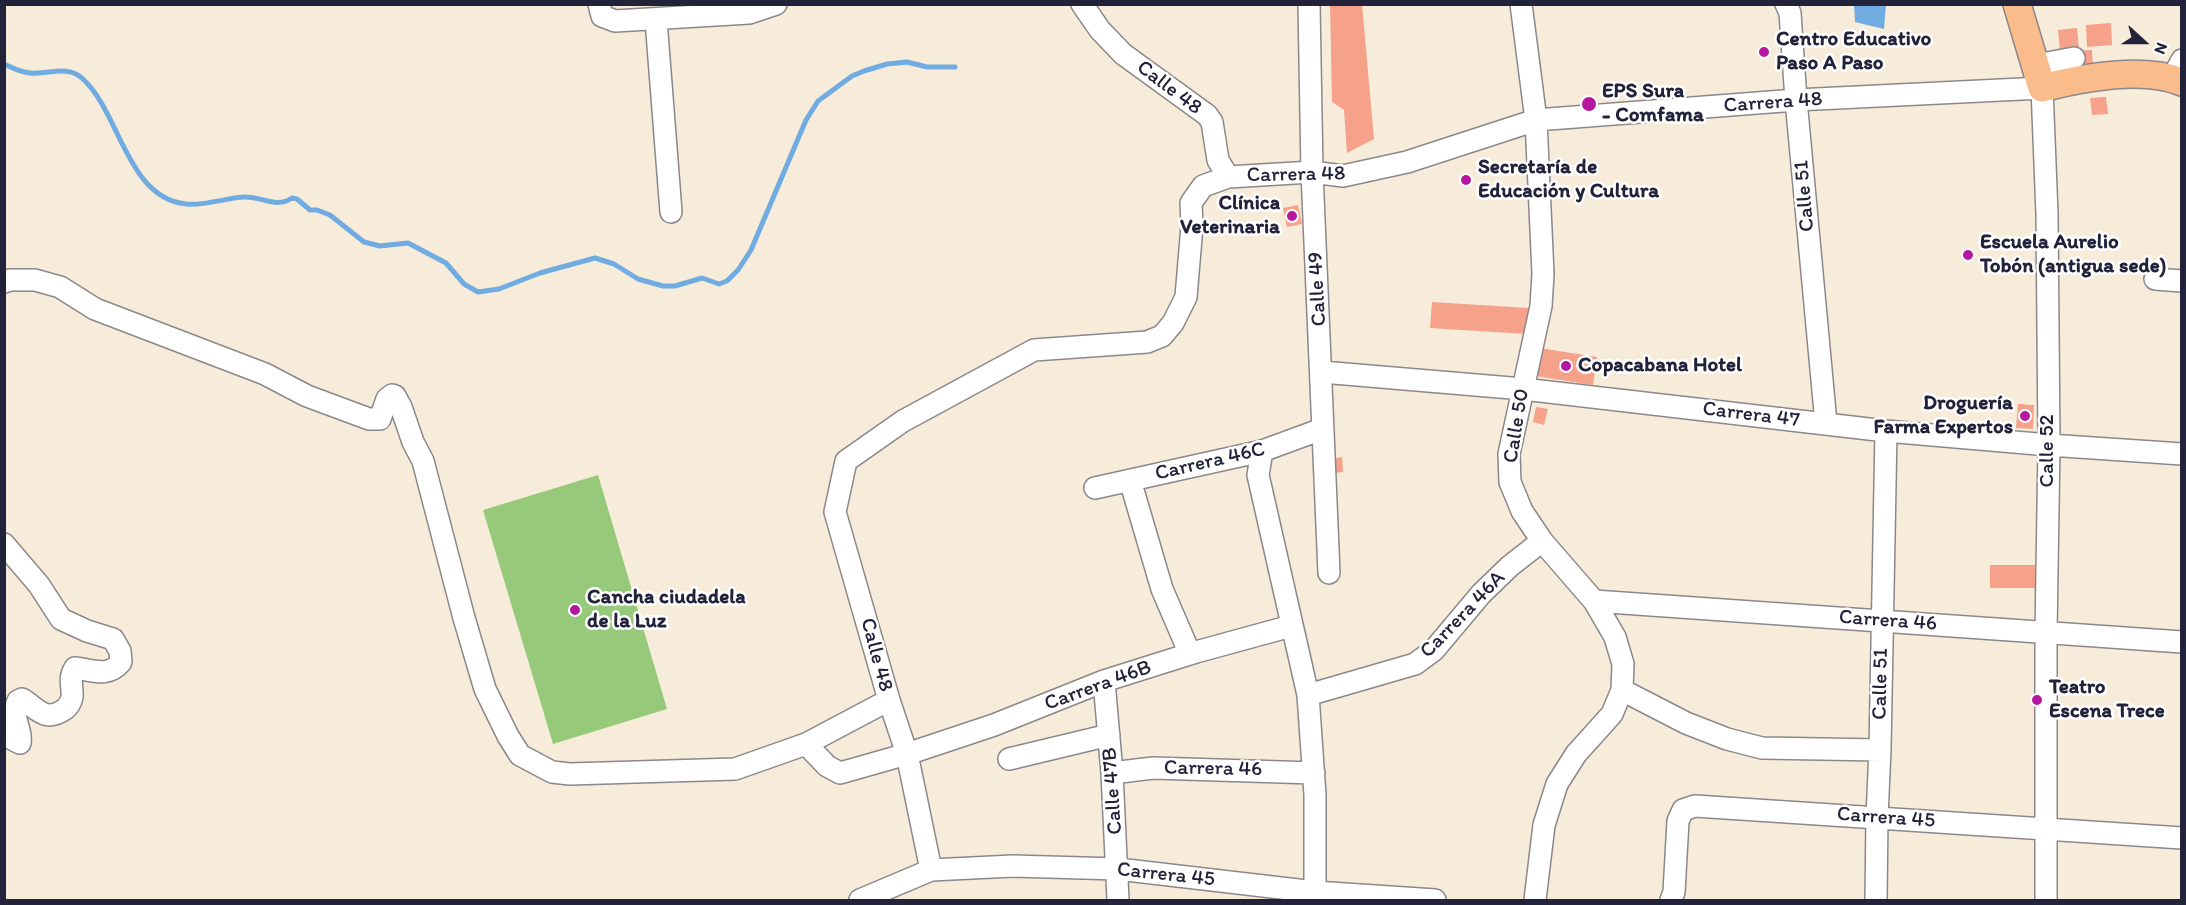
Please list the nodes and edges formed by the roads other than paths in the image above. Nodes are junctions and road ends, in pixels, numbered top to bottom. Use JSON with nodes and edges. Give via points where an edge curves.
{"nodes":[{"id":1,"x":776,"y":4,"type":"edge"},
{"id":2,"x":1082,"y":4,"type":"edge"},
{"id":3,"x":1309,"y":4,"type":"edge"},
{"id":4,"x":1521,"y":4,"type":"edge"},
{"id":5,"x":1786,"y":4,"type":"edge"},
{"id":6,"x":2017,"y":4,"type":"edge"},
{"id":7,"x":601,"y":10,"type":"edge"},
{"id":8,"x":656,"y":20,"type":"junction"},
{"id":9,"x":2178,"y":73,"type":"edge"},
{"id":10,"x":2039,"y":77,"type":"junction"},
{"id":11,"x":1796,"y":100,"type":"junction"},
{"id":12,"x":1536,"y":120,"type":"junction"},
{"id":13,"x":1312,"y":172,"type":"junction"},
{"id":14,"x":1228,"y":177,"type":"junction"},
{"id":15,"x":671,"y":212,"type":"dead end"},
{"id":16,"x":2155,"y":279,"type":"dead end"},
{"id":17,"x":2181,"y":280,"type":"edge"},
{"id":18,"x":4,"y":282,"type":"edge"},
{"id":19,"x":1322,"y":372,"type":"junction"},
{"id":20,"x":1523,"y":389,"type":"junction"},
{"id":21,"x":1826,"y":423,"type":"junction"},
{"id":22,"x":1322,"y":429,"type":"junction"},
{"id":23,"x":1886,"y":431,"type":"junction"},
{"id":24,"x":2049,"y":445,"type":"junction"},
{"id":25,"x":1262,"y":451,"type":"junction"},
{"id":26,"x":2181,"y":454,"type":"edge"},
{"id":27,"x":1130,"y":480,"type":"junction"},
{"id":28,"x":1095,"y":488,"type":"dead end"},
{"id":29,"x":1542,"y":541,"type":"junction"},
{"id":30,"x":4,"y":544,"type":"edge"},
{"id":31,"x":1329,"y":573,"type":"dead end"},
{"id":32,"x":1594,"y":601,"type":"junction"},
{"id":33,"x":1882,"y":620,"type":"junction"},
{"id":34,"x":1291,"y":626,"type":"junction"},
{"id":35,"x":2046,"y":633,"type":"junction"},
{"id":36,"x":2181,"y":642,"type":"edge"},
{"id":37,"x":1190,"y":654,"type":"junction"},
{"id":38,"x":1104,"y":681,"type":"junction"},
{"id":39,"x":1622,"y":690,"type":"junction"},
{"id":40,"x":1308,"y":695,"type":"junction"},
{"id":41,"x":889,"y":700,"type":"junction"},
{"id":42,"x":4,"y":728,"type":"edge"},
{"id":43,"x":1109,"y":735,"type":"junction"},
{"id":44,"x":806,"y":744,"type":"junction"},
{"id":45,"x":1880,"y":750,"type":"junction"},
{"id":46,"x":907,"y":754,"type":"junction"},
{"id":47,"x":1009,"y":759,"type":"dead end"},
{"id":48,"x":1112,"y":773,"type":"junction"},
{"id":49,"x":1314,"y":773,"type":"junction"},
{"id":50,"x":1876,"y":817,"type":"junction"},
{"id":51,"x":2045,"y":829,"type":"junction"},
{"id":52,"x":2181,"y":838,"type":"edge"},
{"id":53,"x":1118,"y":869,"type":"junction"},
{"id":54,"x":931,"y":870,"type":"junction"},
{"id":55,"x":1315,"y":896,"type":"edge"},
{"id":56,"x":860,"y":900,"type":"edge"},
{"id":57,"x":1118,"y":900,"type":"edge"},
{"id":58,"x":1435,"y":900,"type":"edge"},
{"id":59,"x":1535,"y":900,"type":"edge"},
{"id":60,"x":1671,"y":900,"type":"edge"},
{"id":61,"x":1876,"y":900,"type":"edge"},
{"id":62,"x":2046,"y":900,"type":"edge"}],
"edges":[{"from":1,"to":8,"type":"street","via":[[749,13]]},
{"from":2,"to":14,"type":"street","name":"Calle 48","via":[[1123,54],[1207,115],[1212,122],[1218,160]]},
{"from":3,"to":13,"type":"street","name":"Calle 49"},
{"from":4,"to":12,"type":"street","name":"Calle 50"},
{"from":5,"to":11,"type":"street","name":"Calle 51","via":[[1790,13]]},
{"from":6,"to":10,"type":"main road","name":"Calle 52"},
{"from":7,"to":8,"type":"street","via":[[615,21]]},
{"from":8,"to":15,"type":"street"},
{"from":9,"to":10,"type":"main road","name":"Carrera 48","via":[[2133,74],[2083,68]]},
{"from":10,"to":11,"type":"street","name":"Carrera 48"},
{"from":10,"to":24,"type":"street","name":"Calle 52","via":[[2047,214]]},
{"from":11,"to":12,"type":"street","name":"Carrera 48"},
{"from":11,"to":21,"type":"street","name":"Calle 51"},
{"from":12,"to":13,"type":"street","name":"Carrera 48","via":[[1407,162],[1343,176]]},
{"from":12,"to":20,"type":"street","name":"Calle 50","via":[[1543,274],[1541,306]]},
{"from":13,"to":14,"type":"street","name":"Carrera 48"},
{"from":13,"to":19,"type":"street","name":"Calle 49"},
{"from":14,"to":41,"type":"street","name":"Calle 48","via":[[1203,186],[1191,204],[1186,297],[1162,336],[1147,342],[1034,350],[903,421],[846,461],[835,512]]},
{"from":16,"to":17,"type":"street"},
{"from":18,"to":44,"type":"street","name":"Calle 48","via":[[35,280],[60,287],[95,309],[265,374],[308,396],[369,419],[380,419],[387,399],[395,396],[423,462],[485,689],[520,755],[552,772],[570,774],[735,769]]},
{"from":19,"to":20,"type":"street","name":"Carrera 47"},
{"from":19,"to":22,"type":"street","name":"Calle 49"},
{"from":20,"to":21,"type":"street","name":"Carrera 47"},
{"from":20,"to":29,"type":"street","name":"Calle 50","via":[[1509,454],[1510,482],[1522,511]]},
{"from":21,"to":23,"type":"street","name":"Carrera 47"},
{"from":22,"to":25,"type":"street","name":"Carrera 46C"},
{"from":22,"to":31,"type":"street","name":"Calle 49"},
{"from":23,"to":24,"type":"street","name":"Carrera 47"},
{"from":23,"to":33,"type":"street","name":"Calle 51"},
{"from":24,"to":26,"type":"street","name":"Carrera 47"},
{"from":24,"to":35,"type":"street","name":"Calle 52"},
{"from":25,"to":27,"type":"street","name":"Carrera 46C"},
{"from":25,"to":34,"type":"street","via":[[1258,475]]},
{"from":27,"to":28,"type":"street","name":"Carrera 46C"},
{"from":27,"to":37,"type":"street","via":[[1162,589]]},
{"from":29,"to":32,"type":"street","name":"Calle 50"},
{"from":29,"to":40,"type":"street","name":"Carrera 46A","via":[[1510,566],[1434,650],[1415,664]]},
{"from":30,"to":42,"type":"street","via":[[39,585],[61,619],[113,639],[121,662],[115,670],[107,672],[75,669],[70,676],[69,706],[57,715],[37,711],[22,699],[18,701],[15,723],[20,743]]},
{"from":32,"to":33,"type":"street","name":"Carrera 46"},
{"from":32,"to":39,"type":"street","name":"Calle 50","via":[[1615,637],[1623,664]]},
{"from":33,"to":35,"type":"street","name":"Carrera 46"},
{"from":33,"to":45,"type":"street","name":"Calle 51"},
{"from":34,"to":37,"type":"street","name":"Carrera 46B"},
{"from":34,"to":40,"type":"street"},
{"from":35,"to":36,"type":"street","name":"Carrera 46"},
{"from":35,"to":51,"type":"street","name":"Calle 52"},
{"from":37,"to":38,"type":"street","name":"Carrera 46B"},
{"from":38,"to":43,"type":"street","name":"Calle 47B"},
{"from":38,"to":46,"type":"street","name":"Carrera 46B","via":[[994,725]]},
{"from":39,"to":45,"type":"street","via":[[1686,723],[1762,748]]},
{"from":39,"to":59,"type":"street","name":"Calle 50","via":[[1612,714],[1576,754],[1557,784],[1544,825]]},
{"from":40,"to":49,"type":"street"},
{"from":41,"to":44,"type":"street","name":"Calle 48"},
{"from":41,"to":46,"type":"street"},
{"from":43,"to":47,"type":"street"},
{"from":43,"to":48,"type":"street","name":"Calle 47B"},
{"from":44,"to":46,"type":"street","name":"Carrera 46B","via":[[827,766],[840,773]]},
{"from":45,"to":50,"type":"street","name":"Calle 51"},
{"from":46,"to":54,"type":"street"},
{"from":48,"to":49,"type":"street","name":"Carrera 46","via":[[1153,768]]},
{"from":48,"to":53,"type":"street","name":"Calle 47B"},
{"from":49,"to":55,"type":"street"},
{"from":50,"to":51,"type":"street","name":"Carrera 45"},
{"from":50,"to":60,"type":"street","name":"Carrera 45","via":[[1695,806],[1683,810],[1678,821]]},
{"from":50,"to":61,"type":"street","name":"Calle 51"},
{"from":51,"to":52,"type":"street","name":"Carrera 45"},
{"from":51,"to":62,"type":"street","name":"Calle 52"},
{"from":53,"to":54,"type":"street","name":"Carrera 45","via":[[1013,866]]},
{"from":53,"to":55,"type":"street","name":"Carrera 45"},
{"from":53,"to":57,"type":"street","name":"Calle 47B"},
{"from":54,"to":56,"type":"street"},
{"from":55,"to":58,"type":"street","name":"Carrera 45"}]}
